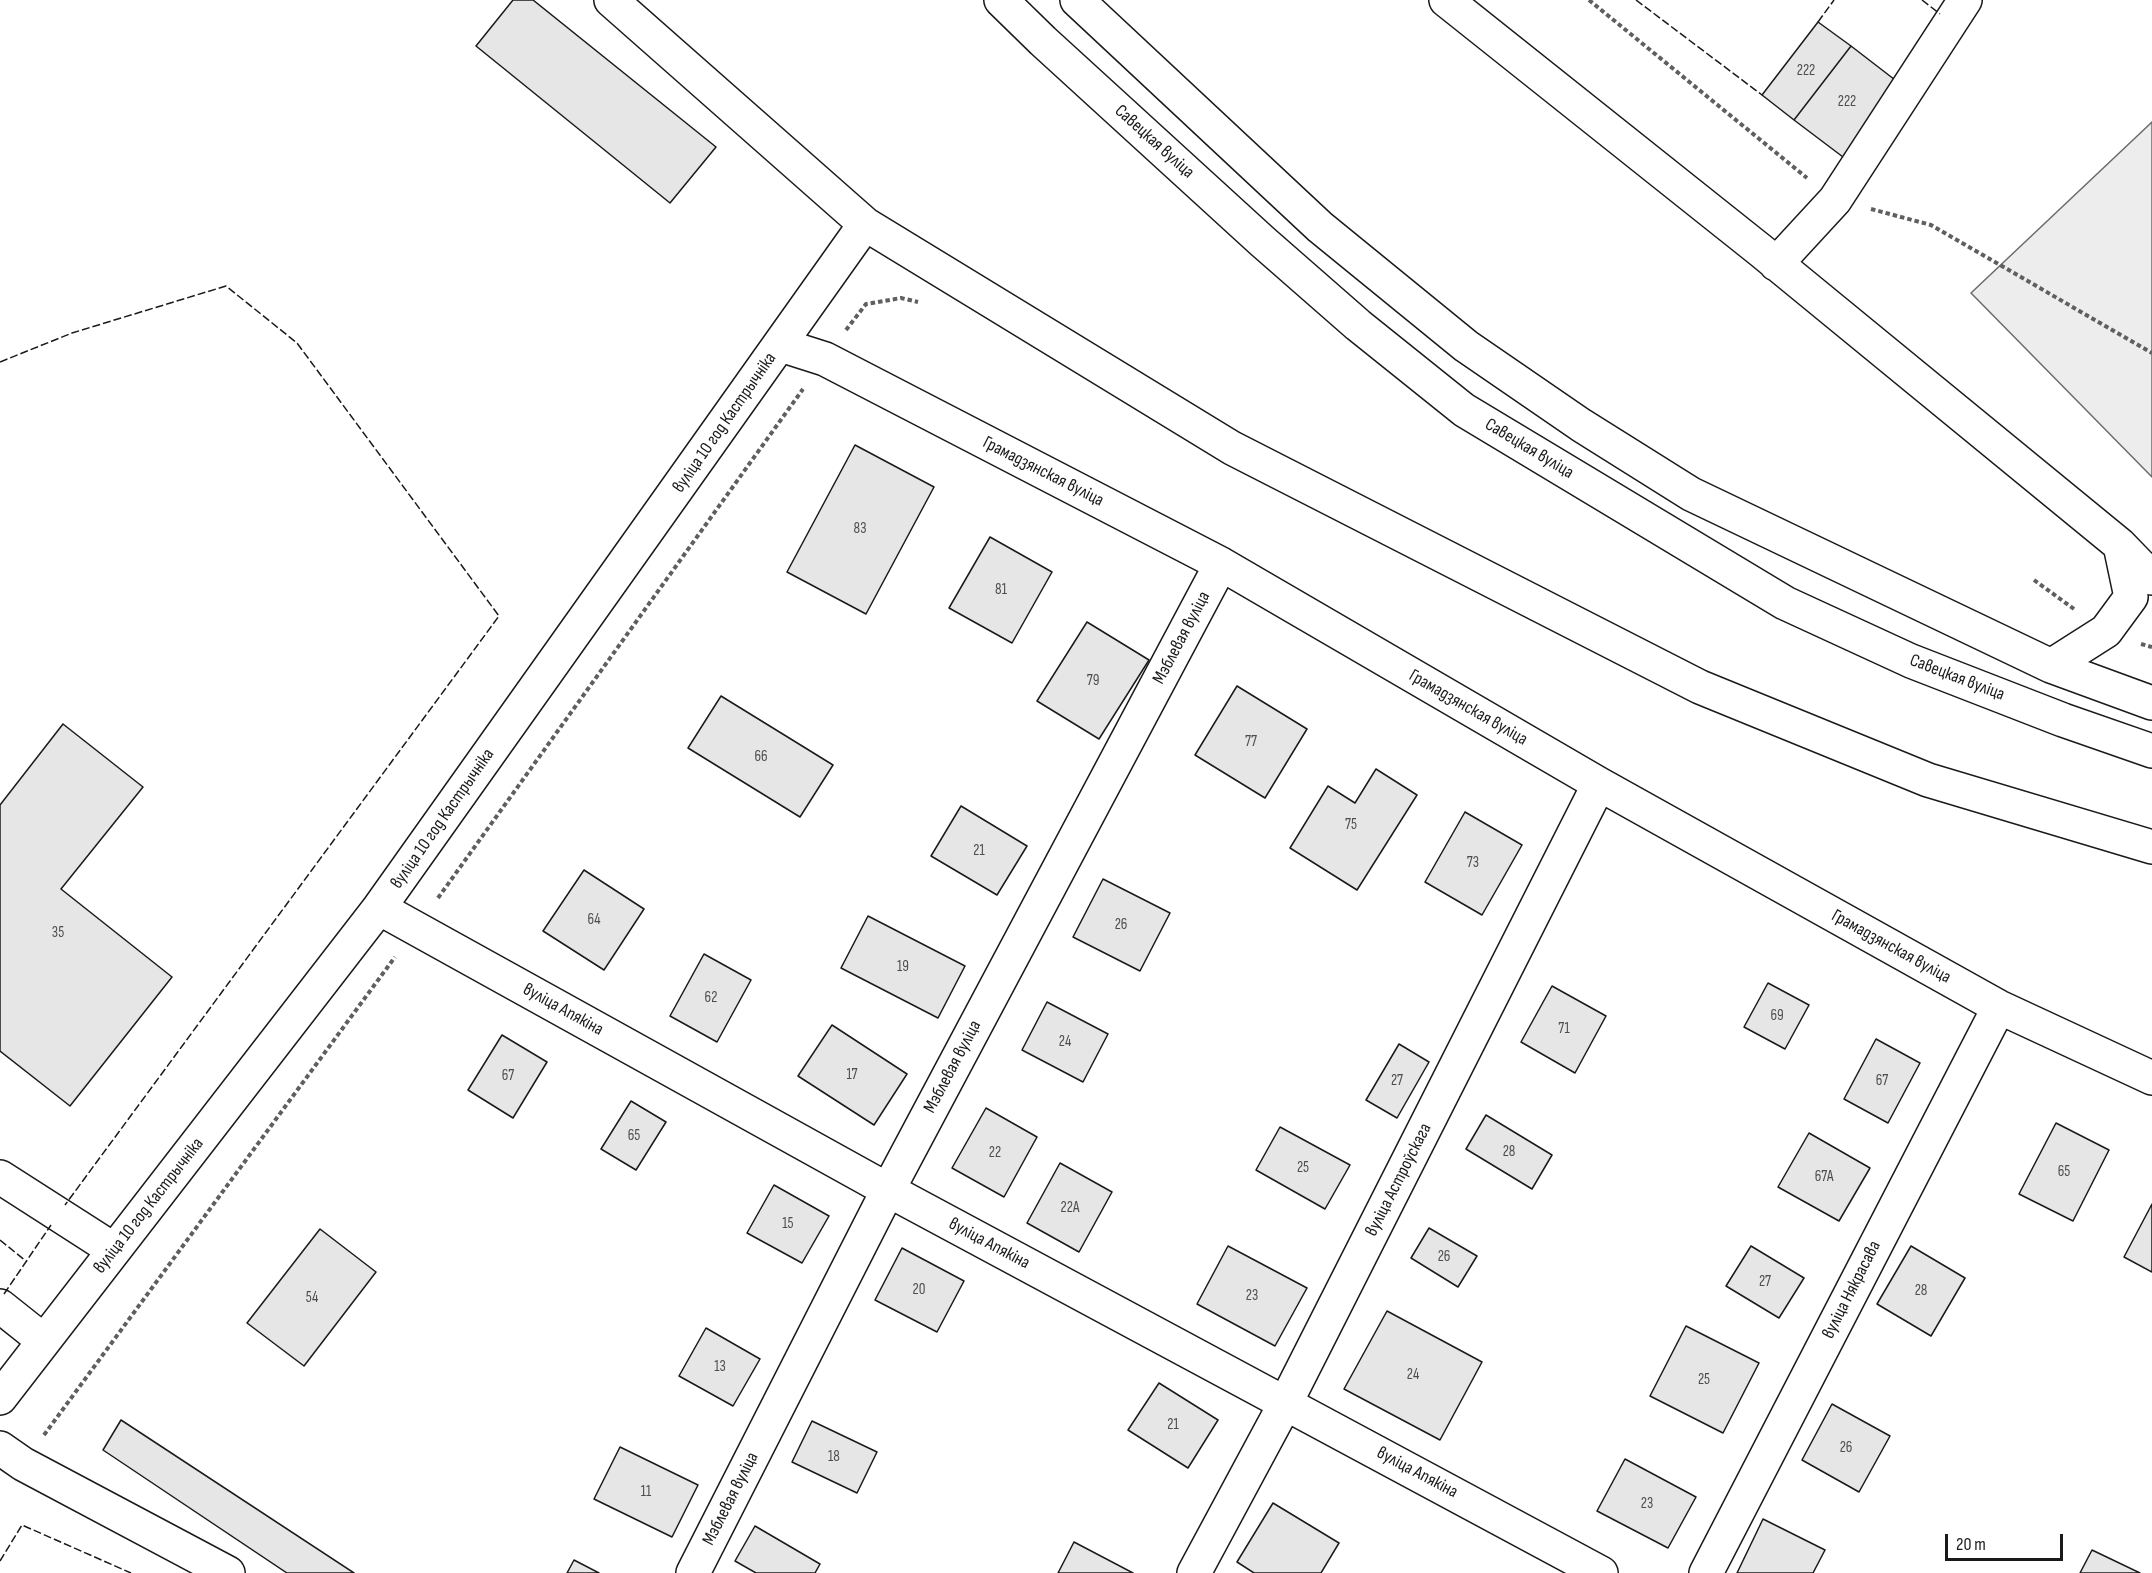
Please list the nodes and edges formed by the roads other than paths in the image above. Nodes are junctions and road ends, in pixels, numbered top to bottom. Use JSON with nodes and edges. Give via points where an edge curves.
{"nodes":[{"id":1,"x":611,"y":0,"type":"edge"},
{"id":2,"x":1001,"y":0,"type":"edge"},
{"id":3,"x":1077,"y":0,"type":"edge"},
{"id":4,"x":1446,"y":0,"type":"edge"},
{"id":5,"x":1965,"y":0,"type":"edge"},
{"id":6,"x":865,"y":224,"type":"junction"},
{"id":7,"x":1776,"y":264,"type":"junction"},
{"id":8,"x":781,"y":345,"type":"junction"},
{"id":9,"x":2120,"y":544,"type":"junction"},
{"id":10,"x":1221,"y":564,"type":"junction"},
{"id":11,"x":2152,"y":578,"type":"edge"},
{"id":12,"x":2051,"y":666,"type":"junction"},
{"id":13,"x":2152,"y":703,"type":"edge"},
{"id":14,"x":2152,"y":751,"type":"edge"},
{"id":15,"x":1599,"y":784,"type":"junction"},
{"id":16,"x":2152,"y":847,"type":"edge"},
{"id":17,"x":379,"y":908,"type":"junction"},
{"id":18,"x":1999,"y":1007,"type":"junction"},
{"id":19,"x":2152,"y":1077,"type":"edge"},
{"id":20,"x":0,"y":1177,"type":"edge"},
{"id":21,"x":888,"y":1190,"type":"junction"},
{"id":22,"x":114,"y":1250,"type":"junction"},
{"id":23,"x":0,"y":1306,"type":"edge"},
{"id":24,"x":44,"y":1341,"type":"junction"},
{"id":25,"x":0,"y":1398,"type":"edge"},
{"id":26,"x":1286,"y":1402,"type":"junction"},
{"id":27,"x":12,"y":1456,"type":"edge"},
{"id":28,"x":228,"y":1573,"type":"edge"},
{"id":29,"x":693,"y":1573,"type":"edge"},
{"id":30,"x":1194,"y":1573,"type":"edge"},
{"id":31,"x":1601,"y":1573,"type":"edge"},
{"id":32,"x":1706,"y":1573,"type":"edge"}],
"edges":[{"from":1,"to":6,"type":"street"},
{"from":2,"to":14,"type":"street","name":"Савецкая вуліца","via":[[1262,241],[1464,410],[1785,603],[1911,661]]},
{"from":3,"to":12,"type":"street","via":[[1320,227],[1466,346],[1581,425],[1691,494]]},
{"from":4,"to":7,"type":"street"},
{"from":5,"to":7,"type":"street","via":[[1835,200]]},
{"from":6,"to":8,"type":"street","name":"вуліца 10 год Кастрычніка"},
{"from":6,"to":16,"type":"street","via":[[1232,448],[1700,687],[1928,780]]},
{"from":7,"to":9,"type":"street"},
{"from":8,"to":10,"type":"street","name":"Грамадзянская вуліца","via":[[825,359]]},
{"from":8,"to":17,"type":"street","name":"вуліца 10 год Кастрычніка"},
{"from":9,"to":11,"type":"street"},
{"from":9,"to":12,"type":"street","via":[[2131,597],[2106,631]]},
{"from":10,"to":15,"type":"street","name":"Грамадзянская вуліца"},
{"from":10,"to":21,"type":"street","name":"Мэблевая вуліца"},
{"from":12,"to":13,"type":"street"},
{"from":15,"to":18,"type":"street","name":"Грамадзянская вуліца"},
{"from":15,"to":26,"type":"street","name":"вуліца Астроўскага"},
{"from":17,"to":21,"type":"street","name":"вуліца Апякіна"},
{"from":17,"to":22,"type":"street","name":"вуліца 10 год Кастрычніка"},
{"from":18,"to":19,"type":"street","name":"Грамадзянская вуліца"},
{"from":18,"to":32,"type":"street","name":"вуліца Някрасава"},
{"from":20,"to":22,"type":"street"},
{"from":21,"to":26,"type":"street","name":"вуліца Апякіна"},
{"from":21,"to":29,"type":"street","name":"Мэблевая вуліца"},
{"from":22,"to":24,"type":"street","name":"вуліца 10 год Кастрычніка"},
{"from":23,"to":24,"type":"street"},
{"from":24,"to":25,"type":"street","name":"вуліца 10 год Кастрычніка"},
{"from":26,"to":30,"type":"street","name":"вуліца Астроўскага"},
{"from":26,"to":31,"type":"street","name":"вуліца Апякіна"},
{"from":27,"to":28,"type":"street"}]}
